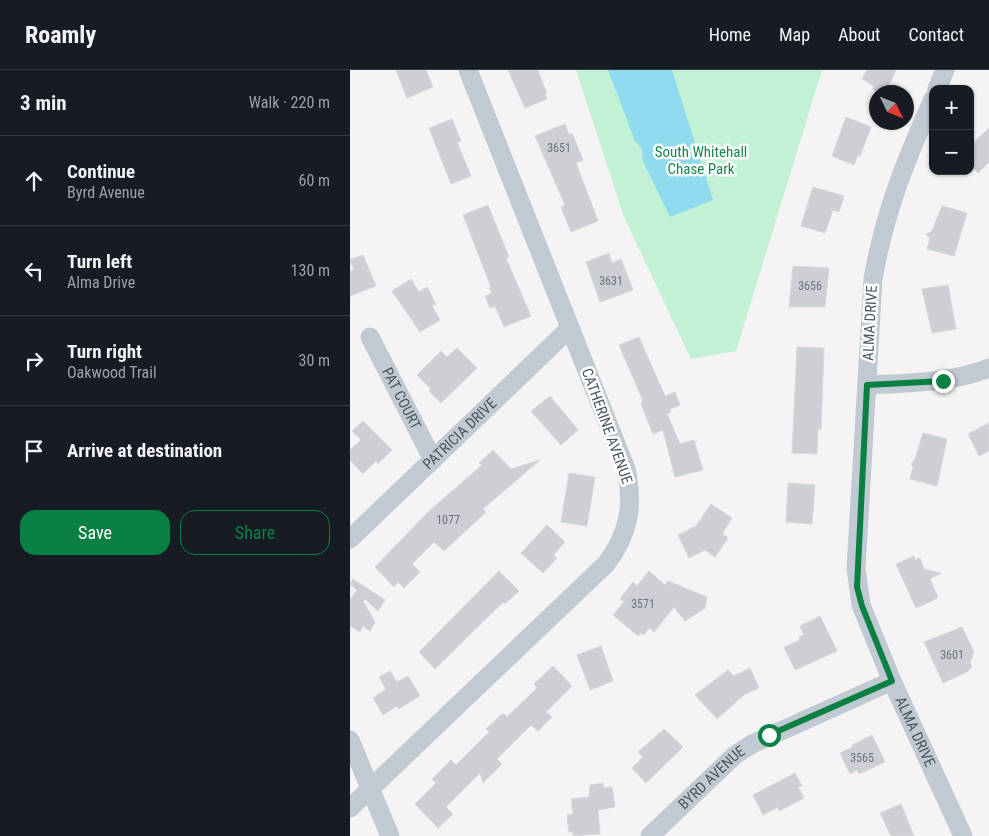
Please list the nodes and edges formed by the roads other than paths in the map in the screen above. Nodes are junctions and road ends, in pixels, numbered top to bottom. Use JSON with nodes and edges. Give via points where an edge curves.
{"nodes":[{"id":1,"x":468,"y":70,"type":"edge"},
{"id":2,"x":945,"y":70,"type":"edge"},
{"id":3,"x":939,"y":85,"type":"edge"},
{"id":4,"x":929,"y":108,"type":"edge"},
{"id":5,"x":570,"y":328,"type":"junction"},
{"id":6,"x":370,"y":337,"type":"dead end"},
{"id":7,"x":989,"y":368,"type":"edge"},
{"id":8,"x":867,"y":385,"type":"junction"},
{"id":9,"x":433,"y":460,"type":"junction"},
{"id":10,"x":350,"y":539,"type":"edge"},
{"id":11,"x":892,"y":681,"type":"junction"},
{"id":12,"x":350,"y":740,"type":"edge"},
{"id":13,"x":370,"y":789,"type":"junction"},
{"id":14,"x":350,"y":808,"type":"edge"},
{"id":15,"x":390,"y":836,"type":"edge"},
{"id":16,"x":650,"y":836,"type":"edge"},
{"id":17,"x":963,"y":836,"type":"edge"}],
"edges":[{"from":1,"to":5,"type":"street","name":"CATHERINE AVENUE"},
{"from":2,"to":3,"type":"street"},
{"from":4,"to":8,"type":"street","name":"ALMA DRIVE","via":[[903,166],[880,236],[873,279]]},
{"from":5,"to":9,"type":"street","name":"PATRICIA DRIVE"},
{"from":5,"to":13,"type":"street","name":"CATHERINE AVENUE","via":[[626,468],[631,503],[626,530],[606,564]]},
{"from":6,"to":9,"type":"street","name":"PAT COURT"},
{"from":7,"to":8,"type":"street","via":[[943,381]]},
{"from":8,"to":11,"type":"street","name":"ALMA DRIVE","via":[[857,587]]},
{"from":9,"to":10,"type":"street","name":"PATRICIA DRIVE"},
{"from":11,"to":16,"type":"street","name":"BYRD AVENUE","via":[[752,744]]},
{"from":11,"to":17,"type":"street","name":"ALMA DRIVE"},
{"from":12,"to":13,"type":"street"},
{"from":13,"to":14,"type":"street","name":"CATHERINE AVENUE"},
{"from":13,"to":15,"type":"street"}]}
